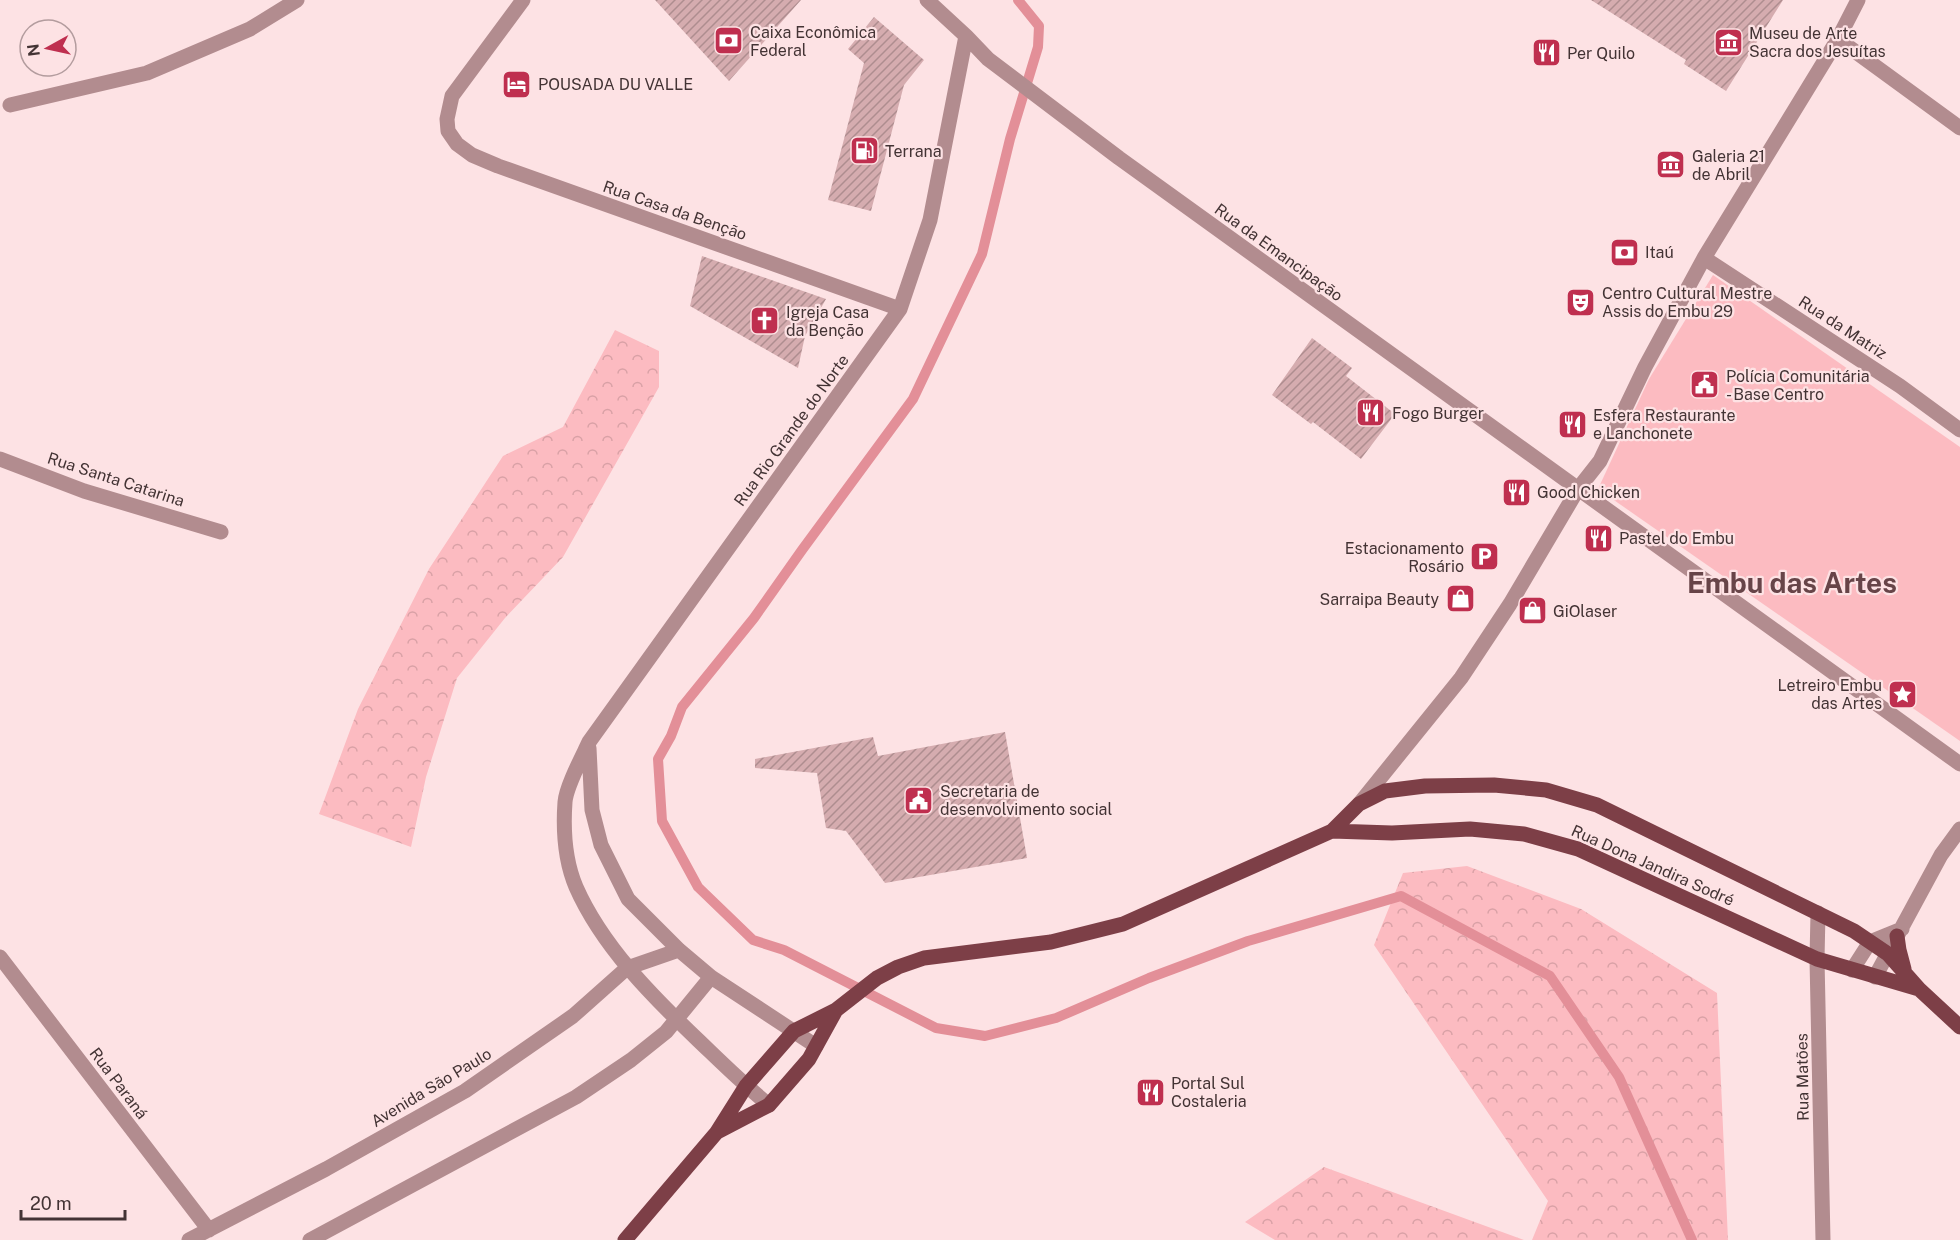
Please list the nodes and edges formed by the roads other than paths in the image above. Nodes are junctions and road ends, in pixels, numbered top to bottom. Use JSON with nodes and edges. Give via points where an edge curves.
{"nodes":[{"id":1,"x":297,"y":0,"type":"edge"},
{"id":2,"x":523,"y":0,"type":"edge"},
{"id":3,"x":927,"y":0,"type":"edge"},
{"id":4,"x":1858,"y":0,"type":"edge"},
{"id":5,"x":966,"y":36,"type":"junction"},
{"id":6,"x":1838,"y":39,"type":"junction"},
{"id":7,"x":10,"y":105,"type":"dead end"},
{"id":8,"x":1960,"y":128,"type":"edge"},
{"id":9,"x":1704,"y":258,"type":"junction"},
{"id":10,"x":900,"y":309,"type":"junction"},
{"id":11,"x":1960,"y":430,"type":"edge"},
{"id":12,"x":0,"y":459,"type":"edge"},
{"id":13,"x":1578,"y":489,"type":"junction"},
{"id":14,"x":221,"y":531,"type":"dead end"},
{"id":15,"x":589,"y":742,"type":"junction"},
{"id":16,"x":1960,"y":764,"type":"edge"},
{"id":17,"x":1359,"y":804,"type":"junction"},
{"id":18,"x":1960,"y":829,"type":"edge"},
{"id":19,"x":1332,"y":831,"type":"junction"},
{"id":20,"x":1818,"y":913,"type":"junction"},
{"id":21,"x":1899,"y":933,"type":"junction"},
{"id":22,"x":1870,"y":942,"type":"junction"},
{"id":23,"x":680,"y":950,"type":"junction"},
{"id":24,"x":1888,"y":954,"type":"junction"},
{"id":25,"x":0,"y":957,"type":"edge"},
{"id":26,"x":1817,"y":959,"type":"junction"},
{"id":27,"x":627,"y":968,"type":"junction"},
{"id":28,"x":1852,"y":970,"type":"junction"},
{"id":29,"x":1906,"y":975,"type":"junction"},
{"id":30,"x":711,"y":977,"type":"junction"},
{"id":31,"x":1875,"y":977,"type":"junction"},
{"id":32,"x":1919,"y":989,"type":"junction"},
{"id":33,"x":838,"y":1008,"type":"junction"},
{"id":34,"x":677,"y":1020,"type":"junction"},
{"id":35,"x":1960,"y":1027,"type":"edge"},
{"id":36,"x":794,"y":1031,"type":"junction"},
{"id":37,"x":816,"y":1046,"type":"junction"},
{"id":38,"x":746,"y":1086,"type":"junction"},
{"id":39,"x":769,"y":1105,"type":"junction"},
{"id":40,"x":717,"y":1132,"type":"junction"},
{"id":41,"x":208,"y":1230,"type":"junction"},
{"id":42,"x":189,"y":1240,"type":"edge"},
{"id":43,"x":310,"y":1240,"type":"edge"},
{"id":44,"x":625,"y":1240,"type":"edge"},
{"id":45,"x":1823,"y":1240,"type":"edge"}],
"edges":[{"from":1,"to":7,"type":"street","via":[[250,29],[147,73]]},
{"from":2,"to":10,"type":"street","name":"Rua Casa da Benção","via":[[452,96],[448,131],[457,144],[498,166]]},
{"from":3,"to":5,"type":"street","name":"Rua da Emancipação"},
{"from":4,"to":6,"type":"street"},
{"from":5,"to":10,"type":"street","name":"Rua Rio Grande do Norte","via":[[930,220]]},
{"from":5,"to":13,"type":"street","name":"Rua da Emancipação","via":[[988,59],[1119,158]]},
{"from":6,"to":8,"type":"street"},
{"from":6,"to":9,"type":"street"},
{"from":9,"to":11,"type":"street","name":"Rua da Matriz","via":[[1900,386]]},
{"from":9,"to":13,"type":"street","via":[[1600,461]]},
{"from":10,"to":15,"type":"street","name":"Rua Rio Grande do Norte"},
{"from":12,"to":14,"type":"street","name":"Rua Santa Catarina","via":[[84,491]]},
{"from":13,"to":16,"type":"street","name":"Rua da Emancipação"},
{"from":13,"to":17,"type":"street","via":[[1461,678]]},
{"from":15,"to":23,"type":"street","via":[[592,810],[605,854],[628,899]]},
{"from":15,"to":27,"type":"street","name":"Rua Rio Grande do Norte","via":[[565,799],[568,861],[590,913]]},
{"from":17,"to":19,"type":"main road","name":"Rua Dona Jandira Sodré"},
{"from":17,"to":20,"type":"main road","name":"Rua Dona Jandira Sodré","via":[[1385,791],[1425,786],[1494,785],[1546,790],[1597,805]]},
{"from":18,"to":21,"type":"street","via":[[1941,855]]},
{"from":19,"to":26,"type":"main road","name":"Rua Dona Jandira Sodré","via":[[1470,829],[1524,834],[1578,849]]},
{"from":19,"to":33,"type":"main road","via":[[1122,924],[1051,942],[924,958],[898,967]]},
{"from":20,"to":22,"type":"main road","name":"Rua Dona Jandira Sodré"},
{"from":20,"to":26,"type":"street","name":"Rua Matões"},
{"from":21,"to":22,"type":"street"},
{"from":21,"to":24,"type":"street"},
{"from":21,"to":29,"type":"main road"},
{"from":22,"to":24,"type":"main road","name":"Rua Dona Jandira Sodré"},
{"from":22,"to":28,"type":"street"},
{"from":23,"to":27,"type":"street","name":"Avenida São Paulo"},
{"from":23,"to":30,"type":"street"},
{"from":24,"to":29,"type":"main road","name":"Rua Dona Jandira Sodré"},
{"from":24,"to":31,"type":"street"},
{"from":25,"to":41,"type":"street","name":"Rua Paraná"},
{"from":26,"to":28,"type":"main road","name":"Rua Dona Jandira Sodré"},
{"from":26,"to":45,"type":"street","name":"Rua Matões"},
{"from":27,"to":34,"type":"street","name":"Rua Rio Grande do Norte"},
{"from":27,"to":41,"type":"street","name":"Avenida São Paulo","via":[[573,1016],[465,1091]]},
{"from":28,"to":31,"type":"main road","name":"Rua Dona Jandira Sodré"},
{"from":29,"to":32,"type":"main road","name":"Rua Dona Jandira Sodré"},
{"from":30,"to":34,"type":"street"},
{"from":30,"to":36,"type":"street"},
{"from":31,"to":32,"type":"main road","name":"Rua Dona Jandira Sodré"},
{"from":32,"to":35,"type":"main road","name":"Rua Dona Jandira Sodré"},
{"from":33,"to":36,"type":"main road"},
{"from":33,"to":37,"type":"main road"},
{"from":34,"to":38,"type":"street","name":"Rua Rio Grande do Norte"},
{"from":34,"to":43,"type":"street","via":[[631,1060],[576,1097]]},
{"from":36,"to":37,"type":"street"},
{"from":36,"to":38,"type":"main road"},
{"from":37,"to":39,"type":"main road"},
{"from":38,"to":39,"type":"street","name":"Rua Rio Grande do Norte"},
{"from":38,"to":40,"type":"main road"},
{"from":39,"to":40,"type":"main road"},
{"from":40,"to":44,"type":"main road"},
{"from":41,"to":42,"type":"street","name":"Avenida São Paulo"}]}
